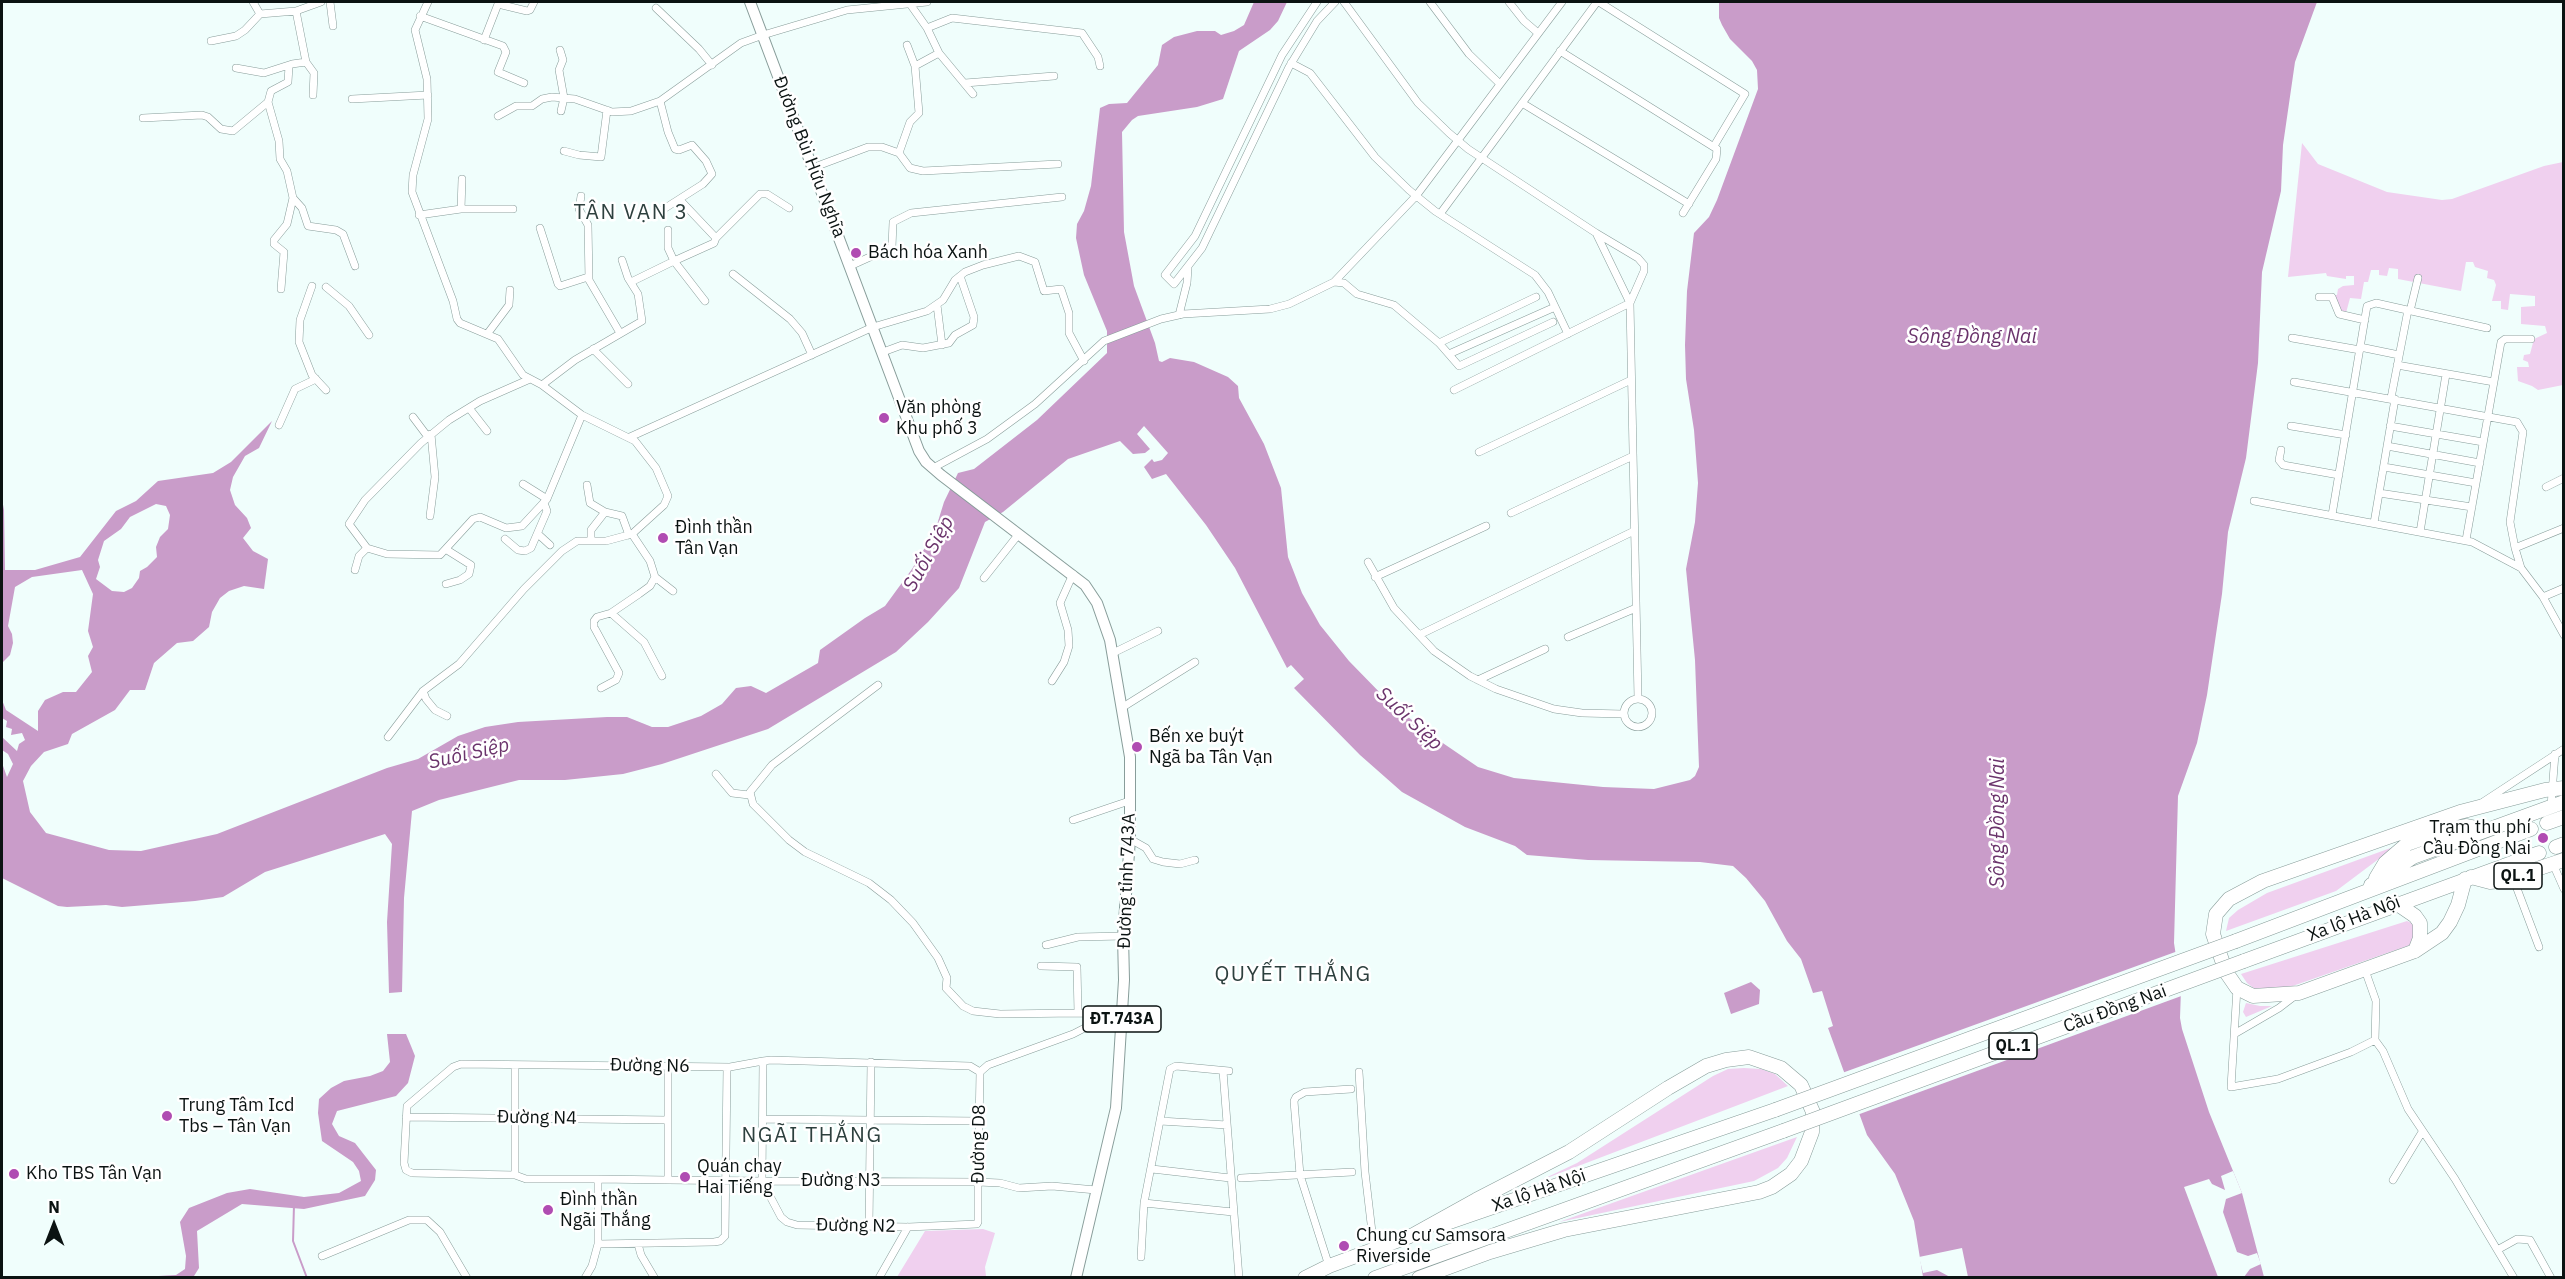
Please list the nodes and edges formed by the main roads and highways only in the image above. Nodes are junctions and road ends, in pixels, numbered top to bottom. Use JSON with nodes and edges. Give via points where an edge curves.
{"nodes":[{"id":1,"x":750,"y":2,"type":"edge"},
{"id":2,"x":1007,"y":527,"type":"joint"},
{"id":3,"x":2558,"y":789,"type":"edge"},
{"id":4,"x":2557,"y":804,"type":"edge"},
{"id":5,"x":2564,"y":817,"type":"edge"},
{"id":6,"x":2547,"y":824,"type":"dead end"},
{"id":7,"x":2531,"y":830,"type":"dead end"},
{"id":8,"x":2539,"y":853,"type":"dead end"},
{"id":9,"x":2558,"y":862,"type":"edge"},
{"id":10,"x":2468,"y":878,"type":"junction"},
{"id":11,"x":2359,"y":893,"type":"junction"},
{"id":12,"x":2396,"y":903,"type":"junction"},
{"id":13,"x":2236,"y":941,"type":"joint"},
{"id":14,"x":2415,"y":951,"type":"junction"},
{"id":15,"x":2244,"y":961,"type":"joint"},
{"id":16,"x":1775,"y":1110,"type":"joint"},
{"id":17,"x":1783,"y":1131,"type":"joint"},
{"id":18,"x":1413,"y":1235,"type":"junction"},
{"id":19,"x":1448,"y":1250,"type":"junction"},
{"id":20,"x":1399,"y":1269,"type":"junction"},
{"id":21,"x":1426,"y":1276,"type":"edge"},
{"id":22,"x":1076,"y":1278,"type":"edge"},
{"id":23,"x":1305,"y":1278,"type":"edge"},
{"id":24,"x":1376,"y":1278,"type":"edge"}],
"edges":[{"from":1,"to":2,"type":"main road","name":"Đường Bùi Hữu Nghĩa","number":"ĐT.743A","via":[[914,441],[926,462]]},
{"from":2,"to":22,"type":"main road","name":"Đường tỉnh 743A","number":"ĐT.743A","via":[[1073,574],[1097,603],[1113,653],[1130,757],[1130,839],[1116,1108]]},
{"from":3,"to":14,"type":"highway","via":[[2475,808],[2263,881],[2229,899],[2216,914],[2213,934],[2226,972],[2237,988],[2253,996],[2299,993]]},
{"from":4,"to":11,"type":"highway","name":"Xa lộ Hà Nội","number":"QL.1","via":[[2484,829],[2459,827],[2407,844],[2385,863],[2374,882]]},
{"from":5,"to":6,"type":"highway"},
{"from":7,"to":11,"type":"highway","name":"Xa lộ Hà Nội","number":"QL.1"},
{"from":8,"to":10,"type":"highway","name":"Xa lộ Hà Nội","number":"QL.1"},
{"from":9,"to":10,"type":"highway","name":"Xa lộ Hà Nội","number":"QL.1","via":[[2495,882]]},
{"from":10,"to":12,"type":"highway","name":"Xa lộ Hà Nội","number":"QL.1"},
{"from":10,"to":14,"type":"highway","via":[[2450,922],[2442,933]]},
{"from":11,"to":13,"type":"highway","name":"Xa lộ Hà Nội","number":"QL.1"},
{"from":12,"to":14,"type":"highway","via":[[2420,923]]},
{"from":12,"to":15,"type":"highway","name":"Xa lộ Hà Nội","number":"QL.1"},
{"from":13,"to":16,"type":"highway","name":"Cầu Đồng Nai","number":"QL.1","bridge":true},
{"from":15,"to":17,"type":"highway","name":"Cầu Đồng Nai","number":"QL.1","bridge":true},
{"from":16,"to":18,"type":"highway","name":"Xa lộ Hà Nội","number":"QL.1"},
{"from":17,"to":19,"type":"highway","name":"Xa lộ Hà Nội","number":"QL.1"},
{"from":18,"to":21,"type":"highway","via":[[1569,1152],[1706,1066],[1738,1057],[1766,1061],[1791,1075],[1809,1099],[1813,1112],[1807,1148],[1791,1174],[1778,1184],[1759,1192],[1564,1230]]},
{"from":18,"to":23,"type":"highway","name":"Xa lộ Hà Nội","number":"QL.1"},
{"from":19,"to":20,"type":"highway","name":"Xa lộ Hà Nội","number":"QL.1"},
{"from":19,"to":21,"type":"highway"},
{"from":20,"to":21,"type":"highway"},
{"from":20,"to":24,"type":"highway","name":"Xa lộ Hà Nội","number":"QL.1"}]}
